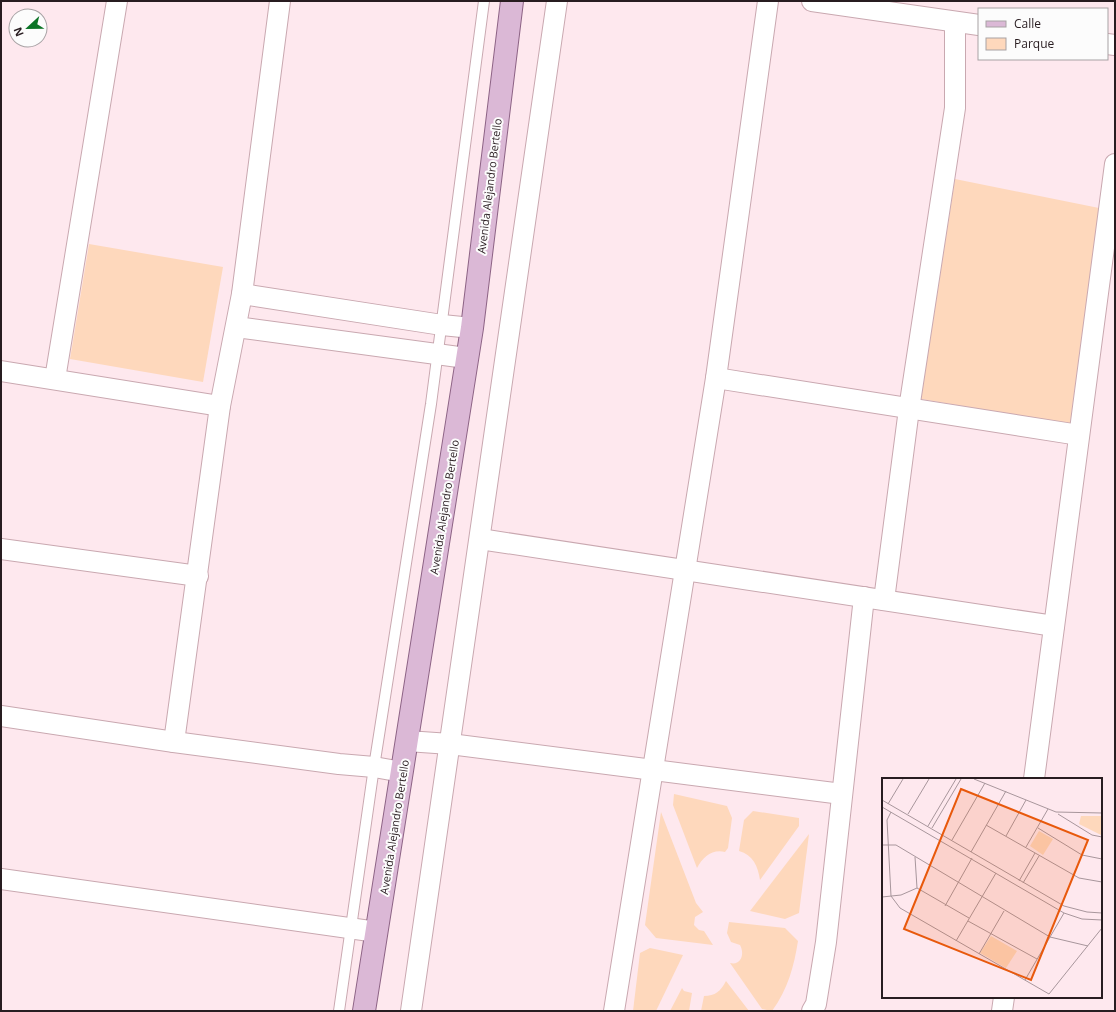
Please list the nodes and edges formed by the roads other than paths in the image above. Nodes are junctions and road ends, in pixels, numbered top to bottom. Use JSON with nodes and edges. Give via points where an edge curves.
{"nodes":[{"id":1,"x":117,"y":1,"type":"edge"},
{"id":2,"x":280,"y":1,"type":"edge"},
{"id":3,"x":484,"y":1,"type":"edge"},
{"id":4,"x":512,"y":1,"type":"edge"},
{"id":5,"x":557,"y":1,"type":"edge"},
{"id":6,"x":768,"y":1,"type":"edge"},
{"id":7,"x":812,"y":1,"type":"edge"},
{"id":8,"x":955,"y":22,"type":"junction"},
{"id":9,"x":978,"y":25,"type":"edge"},
{"id":10,"x":1115,"y":164,"type":"edge"},
{"id":11,"x":242,"y":294,"type":"junction"},
{"id":12,"x":442,"y":325,"type":"junction"},
{"id":13,"x":236,"y":326,"type":"junction"},
{"id":14,"x":472,"y":328,"type":"junction"},
{"id":15,"x":438,"y":355,"type":"junction"},
{"id":16,"x":466,"y":358,"type":"junction"},
{"id":17,"x":1,"y":371,"type":"edge"},
{"id":18,"x":716,"y":378,"type":"junction"},
{"id":19,"x":55,"y":379,"type":"junction"},
{"id":20,"x":220,"y":406,"type":"junction"},
{"id":21,"x":909,"y":409,"type":"junction"},
{"id":22,"x":1079,"y":435,"type":"junction"},
{"id":23,"x":480,"y":538,"type":"junction"},
{"id":24,"x":1,"y":550,"type":"edge"},
{"id":25,"x":685,"y":570,"type":"junction"},
{"id":26,"x":198,"y":576,"type":"junction"},
{"id":27,"x":864,"y":597,"type":"junction"},
{"id":28,"x":884,"y":600,"type":"junction"},
{"id":29,"x":1054,"y":626,"type":"junction"},
{"id":30,"x":1,"y":716,"type":"edge"},
{"id":31,"x":407,"y":741,"type":"junction"},
{"id":32,"x":174,"y":742,"type":"junction"},
{"id":33,"x":450,"y":744,"type":"junction"},
{"id":34,"x":374,"y":767,"type":"junction"},
{"id":35,"x":653,"y":771,"type":"junction"},
{"id":36,"x":402,"y":772,"type":"junction"},
{"id":37,"x":1034,"y":778,"type":"edge"},
{"id":38,"x":842,"y":794,"type":"junction"},
{"id":39,"x":1,"y":880,"type":"edge"},
{"id":40,"x":350,"y":929,"type":"junction"},
{"id":41,"x":377,"y":932,"type":"junction"},
{"id":42,"x":1004,"y":998,"type":"edge"},
{"id":43,"x":339,"y":1011,"type":"edge"},
{"id":44,"x":364,"y":1011,"type":"edge"},
{"id":45,"x":411,"y":1011,"type":"edge"},
{"id":46,"x":614,"y":1011,"type":"edge"},
{"id":47,"x":812,"y":1011,"type":"edge"},
{"id":48,"x":1002,"y":1011,"type":"edge"}],
"edges":[{"from":1,"to":19,"type":"street"},
{"from":2,"to":11,"type":"street"},
{"from":3,"to":12,"type":"lane"},
{"from":4,"to":14,"type":"main road","name":"Avenida Alejandro Bertello"},
{"from":5,"to":23,"type":"street"},
{"from":6,"to":18,"type":"street"},
{"from":7,"to":8,"type":"street"},
{"from":8,"to":9,"type":"street"},
{"from":8,"to":21,"type":"street","via":[[955,108]]},
{"from":10,"to":22,"type":"street"},
{"from":11,"to":12,"type":"street"},
{"from":11,"to":13,"type":"street"},
{"from":12,"to":14,"type":"street"},
{"from":12,"to":15,"type":"lane"},
{"from":13,"to":15,"type":"street"},
{"from":13,"to":20,"type":"street"},
{"from":14,"to":16,"type":"main road","name":"Avenida Alejandro Bertello"},
{"from":15,"to":16,"type":"street"},
{"from":15,"to":34,"type":"lane"},
{"from":16,"to":31,"type":"main road","name":"Avenida Alejandro Bertello"},
{"from":17,"to":19,"type":"street"},
{"from":18,"to":21,"type":"street"},
{"from":18,"to":25,"type":"street"},
{"from":19,"to":20,"type":"street"},
{"from":20,"to":26,"type":"street"},
{"from":21,"to":22,"type":"street"},
{"from":21,"to":28,"type":"street"},
{"from":22,"to":29,"type":"street"},
{"from":23,"to":25,"type":"street"},
{"from":23,"to":33,"type":"street"},
{"from":24,"to":26,"type":"street"},
{"from":25,"to":27,"type":"street"},
{"from":25,"to":35,"type":"street"},
{"from":26,"to":32,"type":"street"},
{"from":27,"to":28,"type":"street"},
{"from":27,"to":38,"type":"street"},
{"from":28,"to":29,"type":"street"},
{"from":29,"to":37,"type":"street"},
{"from":30,"to":32,"type":"street"},
{"from":31,"to":33,"type":"street"},
{"from":31,"to":36,"type":"main road","name":"Avenida Alejandro Bertello"},
{"from":32,"to":34,"type":"street"},
{"from":33,"to":35,"type":"street"},
{"from":33,"to":45,"type":"street"},
{"from":34,"to":36,"type":"street"},
{"from":34,"to":40,"type":"lane"},
{"from":35,"to":38,"type":"street"},
{"from":35,"to":46,"type":"street"},
{"from":36,"to":41,"type":"main road","name":"Avenida Alejandro Bertello"},
{"from":38,"to":47,"type":"street","via":[[826,942],[816,1004]]},
{"from":39,"to":40,"type":"street"},
{"from":40,"to":41,"type":"street"},
{"from":40,"to":43,"type":"lane"},
{"from":41,"to":44,"type":"main road","name":"Avenida Alejandro Bertello"},
{"from":42,"to":48,"type":"street"}]}
